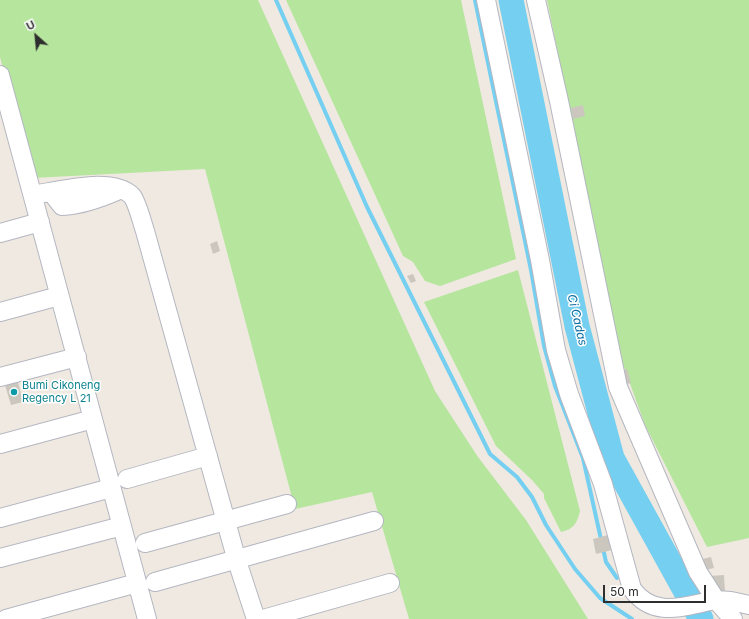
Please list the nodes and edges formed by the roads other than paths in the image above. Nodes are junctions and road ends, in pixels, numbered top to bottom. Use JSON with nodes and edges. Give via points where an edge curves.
{"nodes":[{"id":1,"x":486,"y":0,"type":"edge"},
{"id":2,"x":536,"y":0,"type":"edge"},
{"id":3,"x":0,"y":75,"type":"edge"},
{"id":4,"x":33,"y":195,"type":"junction"},
{"id":5,"x":40,"y":222,"type":"junction"},
{"id":6,"x":0,"y":233,"type":"edge"},
{"id":7,"x":59,"y":296,"type":"junction"},
{"id":8,"x":0,"y":312,"type":"edge"},
{"id":9,"x":77,"y":357,"type":"junction"},
{"id":10,"x":0,"y":377,"type":"edge"},
{"id":11,"x":94,"y":419,"type":"junction"},
{"id":12,"x":0,"y":444,"type":"edge"},
{"id":13,"x":208,"y":456,"type":"junction"},
{"id":14,"x":127,"y":479,"type":"dead end"},
{"id":15,"x":111,"y":488,"type":"junction"},
{"id":16,"x":287,"y":504,"type":"dead end"},
{"id":17,"x":0,"y":518,"type":"edge"},
{"id":18,"x":226,"y":520,"type":"junction"},
{"id":19,"x":374,"y":521,"type":"dead end"},
{"id":20,"x":122,"y":526,"type":"junction"},
{"id":21,"x":145,"y":544,"type":"dead end"},
{"id":22,"x":0,"y":558,"type":"edge"},
{"id":23,"x":236,"y":561,"type":"junction"},
{"id":24,"x":155,"y":582,"type":"dead end"},
{"id":25,"x":137,"y":583,"type":"junction"},
{"id":26,"x":390,"y":583,"type":"dead end"},
{"id":27,"x":712,"y":601,"type":"junction"},
{"id":28,"x":749,"y":605,"type":"edge"},
{"id":29,"x":6,"y":619,"type":"edge"},
{"id":30,"x":147,"y":619,"type":"edge"},
{"id":31,"x":256,"y":619,"type":"edge"},
{"id":32,"x":262,"y":619,"type":"edge"},
{"id":33,"x":733,"y":619,"type":"edge"}],
"edges":[{"from":1,"to":27,"type":"street","via":[[556,350],[569,394],[603,484],[632,589],[647,607],[654,610],[664,611]]},
{"from":2,"to":27,"type":"street","via":[[618,386]]},
{"from":3,"to":4,"type":"street"},
{"from":4,"to":5,"type":"street"},
{"from":4,"to":13,"type":"street","via":[[51,192],[62,206],[100,198],[122,189],[133,197]]},
{"from":5,"to":6,"type":"street"},
{"from":5,"to":7,"type":"street"},
{"from":7,"to":8,"type":"street"},
{"from":7,"to":9,"type":"street"},
{"from":9,"to":10,"type":"street"},
{"from":9,"to":11,"type":"street"},
{"from":11,"to":12,"type":"street"},
{"from":11,"to":15,"type":"street"},
{"from":13,"to":14,"type":"street"},
{"from":13,"to":18,"type":"street"},
{"from":15,"to":17,"type":"street"},
{"from":15,"to":20,"type":"street"},
{"from":16,"to":18,"type":"street"},
{"from":18,"to":21,"type":"street"},
{"from":18,"to":23,"type":"street"},
{"from":19,"to":23,"type":"street"},
{"from":20,"to":22,"type":"street"},
{"from":20,"to":25,"type":"street"},
{"from":23,"to":24,"type":"street"},
{"from":23,"to":31,"type":"street"},
{"from":25,"to":29,"type":"street"},
{"from":25,"to":30,"type":"street"},
{"from":26,"to":32,"type":"street"},
{"from":27,"to":28,"type":"street","via":[[731,601]]},
{"from":27,"to":33,"type":"street"}]}
